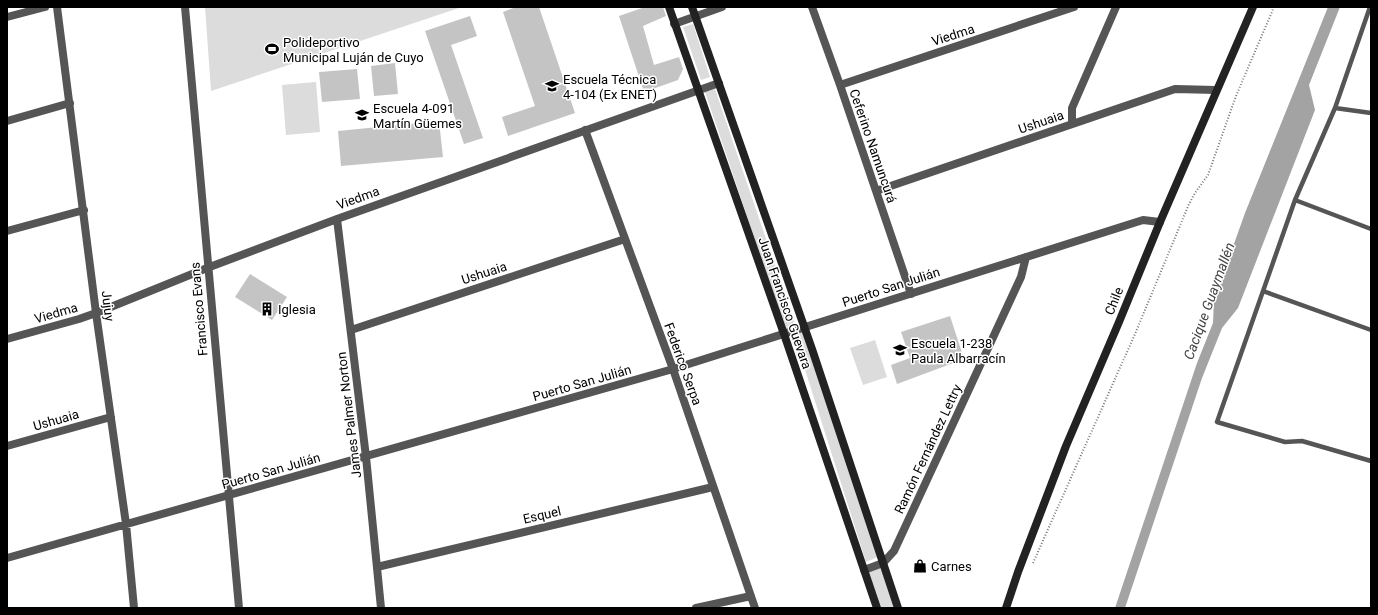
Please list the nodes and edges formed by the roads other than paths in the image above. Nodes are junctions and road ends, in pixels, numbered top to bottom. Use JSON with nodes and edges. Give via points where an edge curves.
{"nodes":[{"id":1,"x":45,"y":7,"type":"edge"},
{"id":2,"x":57,"y":7,"type":"edge"},
{"id":3,"x":184,"y":7,"type":"edge"},
{"id":4,"x":669,"y":7,"type":"edge"},
{"id":5,"x":692,"y":7,"type":"edge"},
{"id":6,"x":722,"y":7,"type":"edge"},
{"id":7,"x":812,"y":7,"type":"edge"},
{"id":8,"x":1074,"y":7,"type":"edge"},
{"id":9,"x":1116,"y":7,"type":"edge"},
{"id":10,"x":1253,"y":7,"type":"edge"},
{"id":11,"x":1370,"y":7,"type":"edge"},
{"id":12,"x":695,"y":16,"type":"junction"},
{"id":13,"x":7,"y":17,"type":"edge"},
{"id":14,"x":674,"y":24,"type":"junction"},
{"id":15,"x":719,"y":83,"type":"junction"},
{"id":16,"x":840,"y":85,"type":"junction"},
{"id":17,"x":1216,"y":90,"type":"junction"},
{"id":18,"x":697,"y":91,"type":"junction"},
{"id":19,"x":70,"y":103,"type":"junction"},
{"id":20,"x":1335,"y":108,"type":"junction"},
{"id":21,"x":1371,"y":113,"type":"edge"},
{"id":22,"x":7,"y":121,"type":"edge"},
{"id":23,"x":1072,"y":124,"type":"junction"},
{"id":24,"x":585,"y":130,"type":"junction"},
{"id":25,"x":876,"y":191,"type":"junction"},
{"id":26,"x":1296,"y":200,"type":"junction"},
{"id":27,"x":84,"y":210,"type":"junction"},
{"id":28,"x":337,"y":219,"type":"junction"},
{"id":29,"x":1160,"y":222,"type":"junction"},
{"id":30,"x":1371,"y":229,"type":"edge"},
{"id":31,"x":7,"y":231,"type":"edge"},
{"id":32,"x":625,"y":239,"type":"junction"},
{"id":33,"x":1026,"y":257,"type":"junction"},
{"id":34,"x":208,"y":268,"type":"junction"},
{"id":35,"x":1263,"y":291,"type":"junction"},
{"id":36,"x":911,"y":294,"type":"junction"},
{"id":37,"x":96,"y":313,"type":"junction"},
{"id":38,"x":804,"y":327,"type":"junction"},
{"id":39,"x":351,"y":330,"type":"junction"},
{"id":40,"x":1371,"y":330,"type":"edge"},
{"id":41,"x":784,"y":334,"type":"junction"},
{"id":42,"x":7,"y":339,"type":"edge"},
{"id":43,"x":673,"y":369,"type":"junction"},
{"id":44,"x":111,"y":417,"type":"junction"},
{"id":45,"x":7,"y":446,"type":"edge"},
{"id":46,"x":366,"y":457,"type":"junction"},
{"id":47,"x":1371,"y":461,"type":"edge"},
{"id":48,"x":713,"y":487,"type":"junction"},
{"id":49,"x":229,"y":495,"type":"junction"},
{"id":50,"x":126,"y":524,"type":"junction"},
{"id":51,"x":7,"y":558,"type":"edge"},
{"id":52,"x":883,"y":563,"type":"junction"},
{"id":53,"x":377,"y":566,"type":"junction"},
{"id":54,"x":864,"y":570,"type":"junction"},
{"id":55,"x":751,"y":596,"type":"junction"},
{"id":56,"x":134,"y":608,"type":"edge"},
{"id":57,"x":239,"y":608,"type":"edge"},
{"id":58,"x":381,"y":608,"type":"edge"},
{"id":59,"x":696,"y":608,"type":"edge"},
{"id":60,"x":755,"y":608,"type":"edge"},
{"id":61,"x":877,"y":608,"type":"edge"},
{"id":62,"x":898,"y":608,"type":"edge"},
{"id":63,"x":1006,"y":608,"type":"edge"}],
"edges":[{"from":1,"to":13,"type":"street"},
{"from":2,"to":19,"type":"street","name":"Jujuy"},
{"from":3,"to":34,"type":"street","name":"Francisco Evans"},
{"from":4,"to":14,"type":"street","name":"Juan Francisco Guevara"},
{"from":5,"to":12,"type":"street","name":"Juan Francisco Guevara"},
{"from":6,"to":12,"type":"street"},
{"from":7,"to":16,"type":"street","name":"Ceferino Namuncurá"},
{"from":8,"to":16,"type":"street","name":"Viedma"},
{"from":9,"to":23,"type":"street","via":[[1072,108]]},
{"from":10,"to":17,"type":"street","name":"Chile"},
{"from":11,"to":20,"type":"lane"},
{"from":12,"to":14,"type":"street"},
{"from":12,"to":15,"type":"street","name":"Juan Francisco Guevara"},
{"from":14,"to":18,"type":"street","name":"Juan Francisco Guevara"},
{"from":15,"to":18,"type":"street","name":"Viedma"},
{"from":15,"to":38,"type":"street","name":"Juan Francisco Guevara"},
{"from":16,"to":25,"type":"street","name":"Ceferino Namuncurá"},
{"from":17,"to":23,"type":"street","name":"Ushuaia","via":[[1175,89]]},
{"from":17,"to":29,"type":"street","name":"Chile"},
{"from":18,"to":24,"type":"street","name":"Viedma"},
{"from":18,"to":41,"type":"street","name":"Juan Francisco Guevara"},
{"from":19,"to":22,"type":"street"},
{"from":19,"to":27,"type":"street","name":"Jujuy"},
{"from":20,"to":21,"type":"lane"},
{"from":20,"to":26,"type":"lane"},
{"from":23,"to":25,"type":"street","name":"Ushuaia"},
{"from":24,"to":28,"type":"street","name":"Viedma"},
{"from":24,"to":32,"type":"street","name":"Federico Serpa"},
{"from":25,"to":36,"type":"street","name":"Ceferino Namuncurá"},
{"from":26,"to":30,"type":"lane"},
{"from":26,"to":35,"type":"lane"},
{"from":27,"to":31,"type":"street"},
{"from":27,"to":37,"type":"street","name":"Jujuy"},
{"from":28,"to":34,"type":"street","name":"Viedma"},
{"from":28,"to":39,"type":"street","name":"James Palmer Norton"},
{"from":29,"to":33,"type":"street","name":"Puerto San Julián","via":[[1143,220]]},
{"from":29,"to":63,"type":"street","name":"Chile","via":[[1066,446]]},
{"from":32,"to":39,"type":"street","name":"Ushuaia"},
{"from":32,"to":43,"type":"street","name":"Federico Serpa"},
{"from":33,"to":36,"type":"street","name":"Puerto San Julián"},
{"from":33,"to":52,"type":"street","name":"Ramón Fernández Lettry","via":[[1021,277],[894,551]]},
{"from":34,"to":37,"type":"street","name":"Viedma"},
{"from":34,"to":49,"type":"street","name":"Francisco Evans"},
{"from":35,"to":40,"type":"lane"},
{"from":35,"to":47,"type":"lane","via":[[1217,422],[1285,442],[1302,440]]},
{"from":36,"to":38,"type":"street","name":"Puerto San Julián"},
{"from":37,"to":42,"type":"street","name":"Viedma"},
{"from":37,"to":44,"type":"street","name":"Jujuy"},
{"from":38,"to":41,"type":"street","name":"Puerto San Julián"},
{"from":38,"to":52,"type":"street","name":"Juan Francisco Guevara"},
{"from":39,"to":46,"type":"street","name":"James Palmer Norton"},
{"from":41,"to":43,"type":"street","name":"Puerto San Julián"},
{"from":41,"to":54,"type":"street","name":"Juan Francisco Guevara"},
{"from":43,"to":46,"type":"street","name":"Puerto San Julián"},
{"from":43,"to":48,"type":"street","name":"Federico Serpa"},
{"from":44,"to":45,"type":"street","name":"Ushuaia"},
{"from":44,"to":50,"type":"street","name":"Jujuy"},
{"from":46,"to":49,"type":"street","name":"Puerto San Julián"},
{"from":46,"to":53,"type":"street","name":"James Palmer Norton"},
{"from":48,"to":53,"type":"street","name":"Esquel"},
{"from":48,"to":55,"type":"street","name":"Federico Serpa"},
{"from":49,"to":50,"type":"street","name":"Puerto San Julián"},
{"from":49,"to":57,"type":"street","name":"Francisco Evans"},
{"from":50,"to":51,"type":"street","name":"Puerto San Julián"},
{"from":50,"to":56,"type":"street","name":"Jujuy"},
{"from":52,"to":54,"type":"street"},
{"from":52,"to":62,"type":"street","name":"Juan Francisco Guevara"},
{"from":53,"to":58,"type":"street","name":"James Palmer Norton"},
{"from":54,"to":61,"type":"street","name":"Juan Francisco Guevara"},
{"from":55,"to":59,"type":"street"},
{"from":55,"to":60,"type":"street","name":"Federico Serpa"}]}
